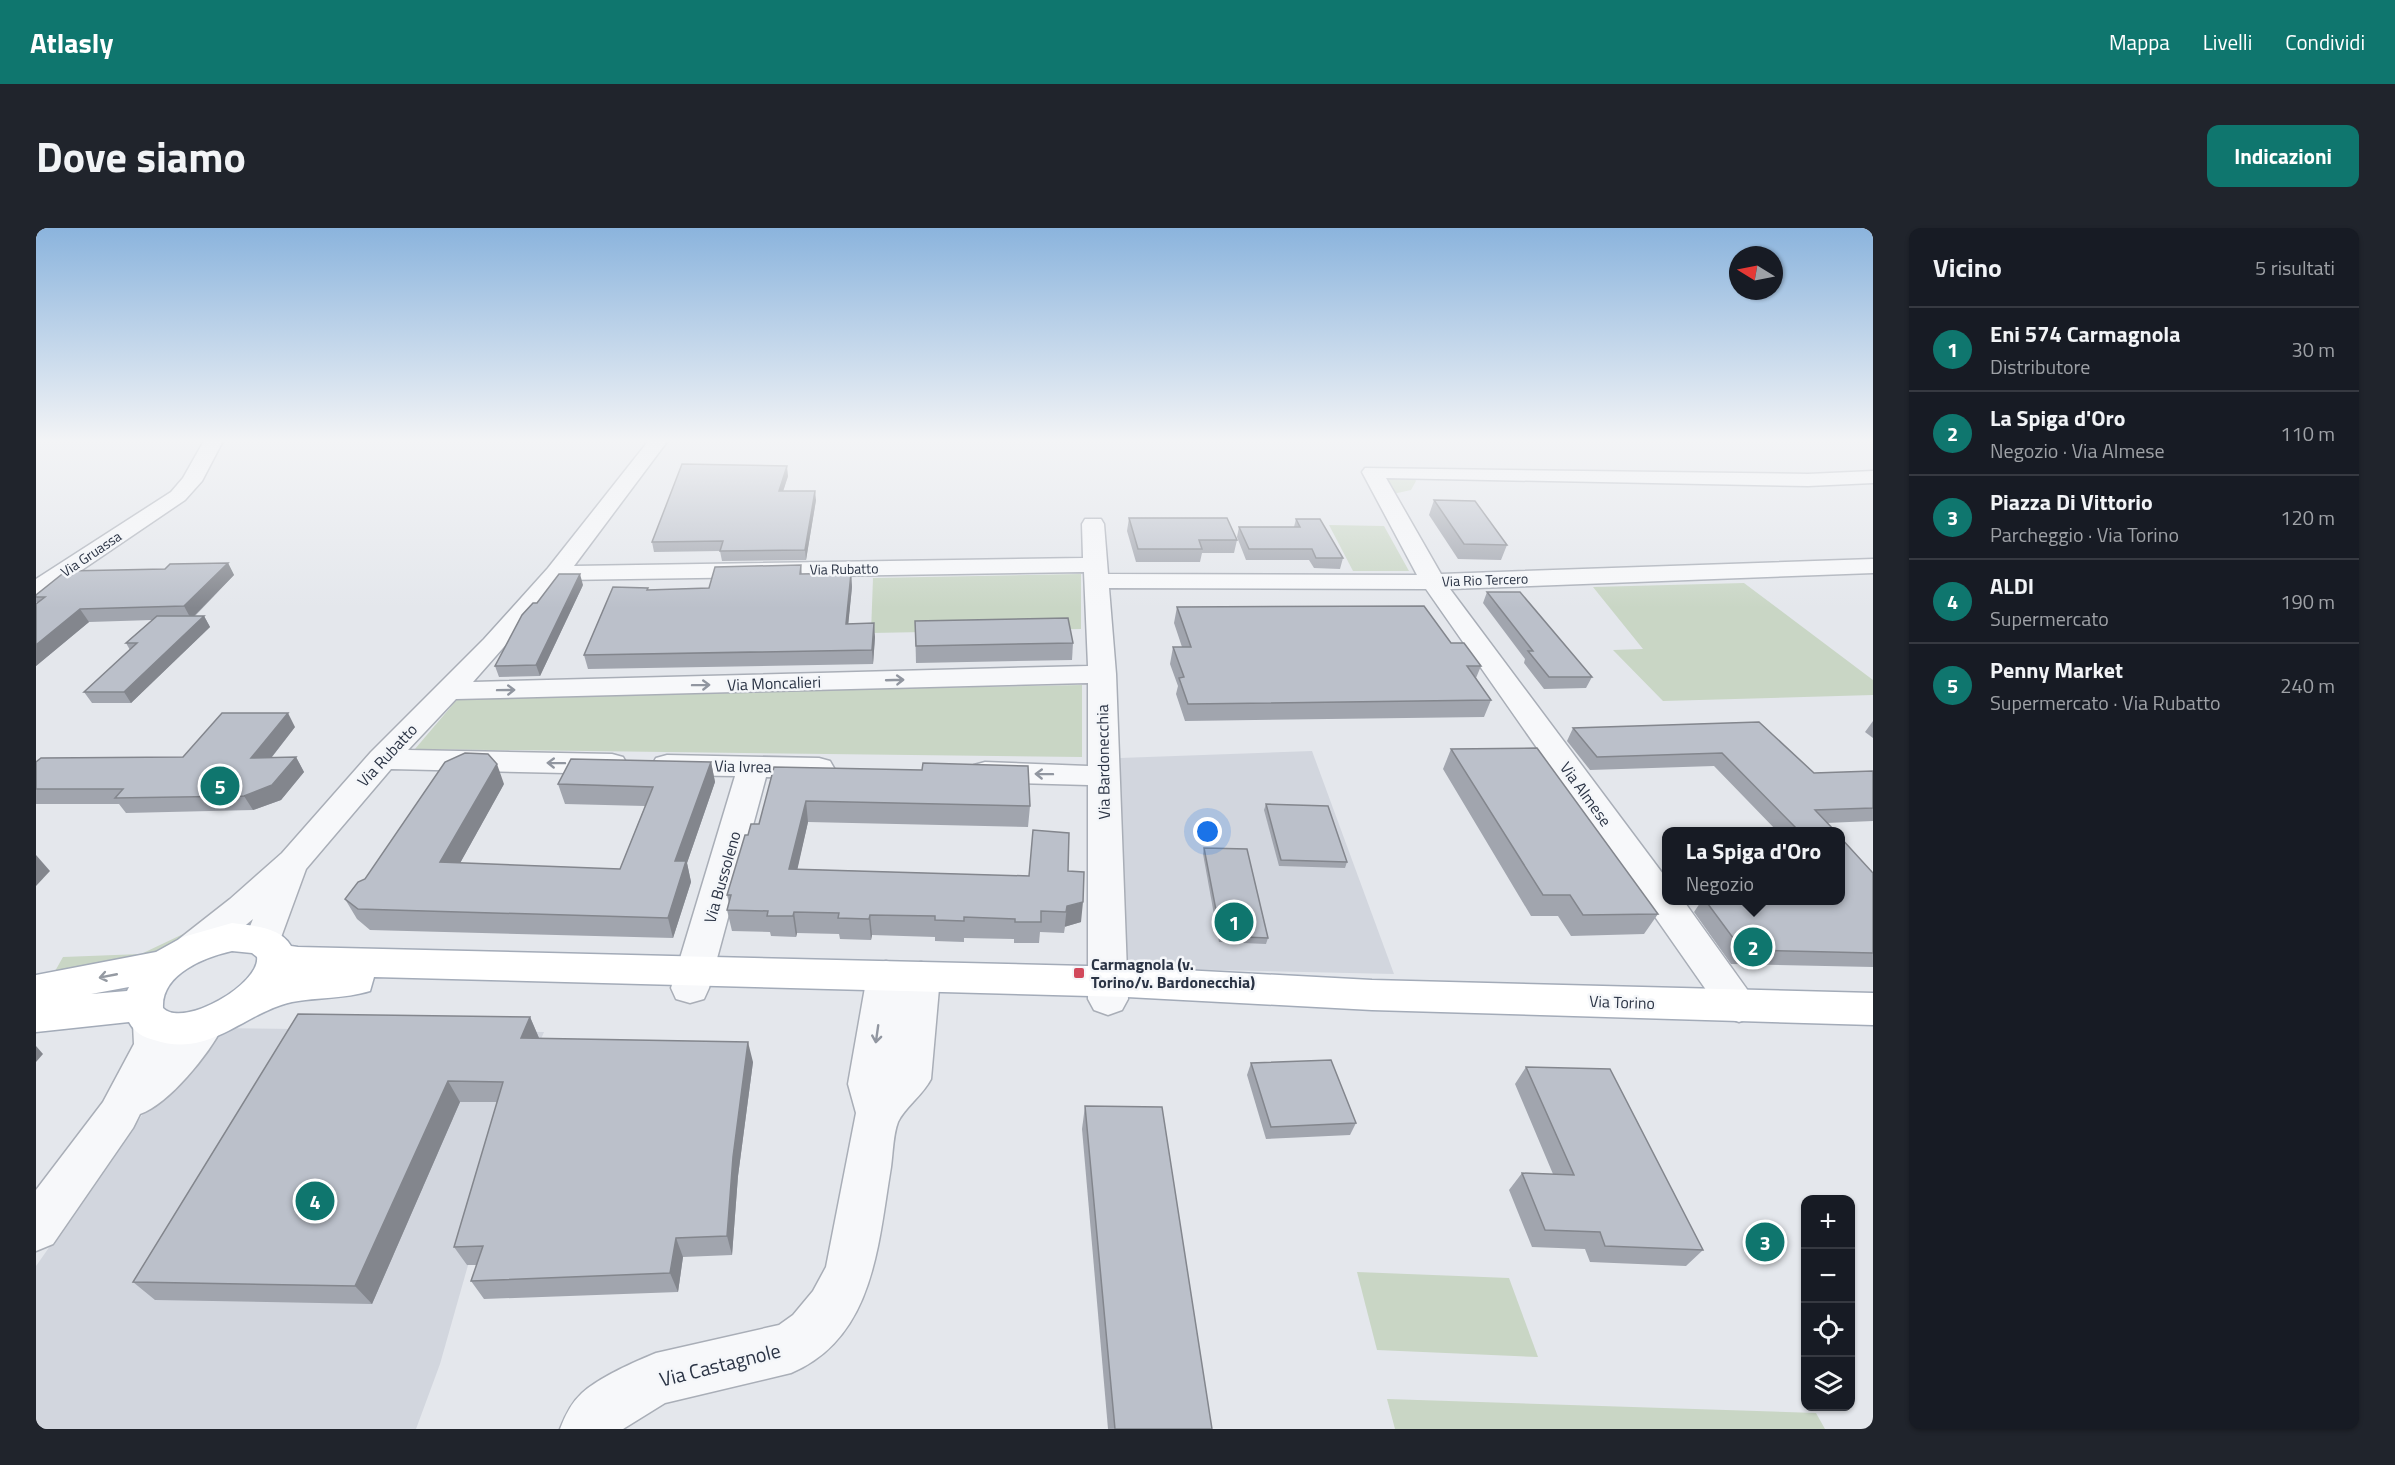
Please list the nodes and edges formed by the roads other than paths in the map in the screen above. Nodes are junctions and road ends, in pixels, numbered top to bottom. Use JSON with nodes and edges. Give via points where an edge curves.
{"nodes":[{"id":1,"x":179,"y":495,"type":"edge"},
{"id":2,"x":617,"y":495,"type":"edge"},
{"id":3,"x":1407,"y":496,"type":"edge"},
{"id":4,"x":1094,"y":524,"type":"dead end"},
{"id":5,"x":1873,"y":566,"type":"edge"},
{"id":6,"x":556,"y":573,"type":"junction"},
{"id":7,"x":1097,"y":573,"type":"junction"},
{"id":8,"x":1433,"y":582,"type":"junction"},
{"id":9,"x":36,"y":590,"type":"edge"},
{"id":10,"x":1102,"y":674,"type":"junction"},
{"id":11,"x":447,"y":691,"type":"junction"},
{"id":12,"x":382,"y":759,"type":"junction"},
{"id":13,"x":753,"y":766,"type":"junction"},
{"id":14,"x":844,"y":769,"type":"edge"},
{"id":15,"x":959,"y":772,"type":"edge"},
{"id":16,"x":1103,"y":776,"type":"junction"},
{"id":17,"x":294,"y":861,"type":"junction"},
{"id":18,"x":1662,"y":898,"type":"edge"},
{"id":19,"x":1667,"y":905,"type":"edge"},
{"id":20,"x":270,"y":949,"type":"junction"},
{"id":21,"x":179,"y":957,"type":"junction"},
{"id":22,"x":692,"y":980,"type":"junction"},
{"id":23,"x":902,"y":985,"type":"junction"},
{"id":24,"x":36,"y":990,"type":"edge"},
{"id":25,"x":1108,"y":990,"type":"junction"},
{"id":26,"x":253,"y":999,"type":"junction"},
{"id":27,"x":1740,"y":1006,"type":"junction"},
{"id":28,"x":1873,"y":1009,"type":"edge"},
{"id":29,"x":147,"y":1015,"type":"junction"},
{"id":30,"x":36,"y":1016,"type":"edge"},
{"id":31,"x":203,"y":1026,"type":"junction"},
{"id":32,"x":118,"y":1115,"type":"junction"},
{"id":33,"x":36,"y":1228,"type":"edge"},
{"id":34,"x":587,"y":1429,"type":"edge"}],
"edges":[{"from":1,"to":9,"type":"street","name":"Via Gruassa"},
{"from":2,"to":6,"type":"street","name":"Via Rubatto"},
{"from":3,"to":8,"type":"street","name":"Via Almese"},
{"from":4,"to":7,"type":"street","name":"Via Bardonecchia"},
{"from":5,"to":8,"type":"street","name":"Via Rio Tercero"},
{"from":6,"to":7,"type":"street","name":"Via Rubatto"},
{"from":6,"to":11,"type":"street","name":"Via Rubatto"},
{"from":7,"to":8,"type":"street","name":"Via Rio Tercero"},
{"from":7,"to":10,"type":"street","name":"Via Bardonecchia"},
{"from":8,"to":18,"type":"street","name":"Via Almese"},
{"from":11,"to":10,"type":"street","name":"Via Moncalieri","one_way":true},
{"from":10,"to":16,"type":"street","name":"Via Bardonecchia"},
{"from":11,"to":12,"type":"street","name":"Via Rubatto"},
{"from":13,"to":12,"type":"street","name":"Via Ivrea","one_way":true},
{"from":12,"to":17,"type":"street","name":"Via Rubatto"},
{"from":13,"to":14,"type":"street","name":"Via Ivrea"},
{"from":13,"to":22,"type":"street","name":"Via Bussoleno"},
{"from":16,"to":15,"type":"street","one_way":true},
{"from":16,"to":25,"type":"street","name":"Via Bardonecchia"},
{"from":17,"to":20,"type":"street","via":[[276,901]]},
{"from":17,"to":21,"type":"street"},
{"from":19,"to":27,"type":"street","name":"Via Almese"},
{"from":20,"to":21,"type":"main road","via":[[232,937]]},
{"from":20,"to":22,"type":"main road","via":[[298,960]]},
{"from":20,"to":26,"type":"main road","via":[[271,978]]},
{"from":21,"to":24,"type":"main road","one_way":true},
{"from":21,"to":29,"type":"main road","via":[[148,985]]},
{"from":22,"to":23,"type":"main road","name":"Via Torino"},
{"from":22,"to":26,"type":"main road","via":[[359,980],[292,987]]},
{"from":23,"to":25,"type":"main road","name":"Via Torino"},
{"from":23,"to":34,"type":"street","name":"Via Castagnole","via":[[869,1084],[878,1113],[849,1272],[831,1308],[811,1333],[791,1347],[656,1379],[601,1412]]},
{"from":25,"to":27,"type":"main road","name":"Via Torino"},
{"from":26,"to":31,"type":"main road"},
{"from":27,"to":28,"type":"main road","name":"Via Torino"},
{"from":29,"to":30,"type":"main road"},
{"from":29,"to":31,"type":"main road","via":[[166,1029]]},
{"from":29,"to":32,"type":"street","via":[[154,1045]]},
{"from":31,"to":32,"type":"street","via":[[154,1083]]},
{"from":32,"to":33,"type":"street"}]}
